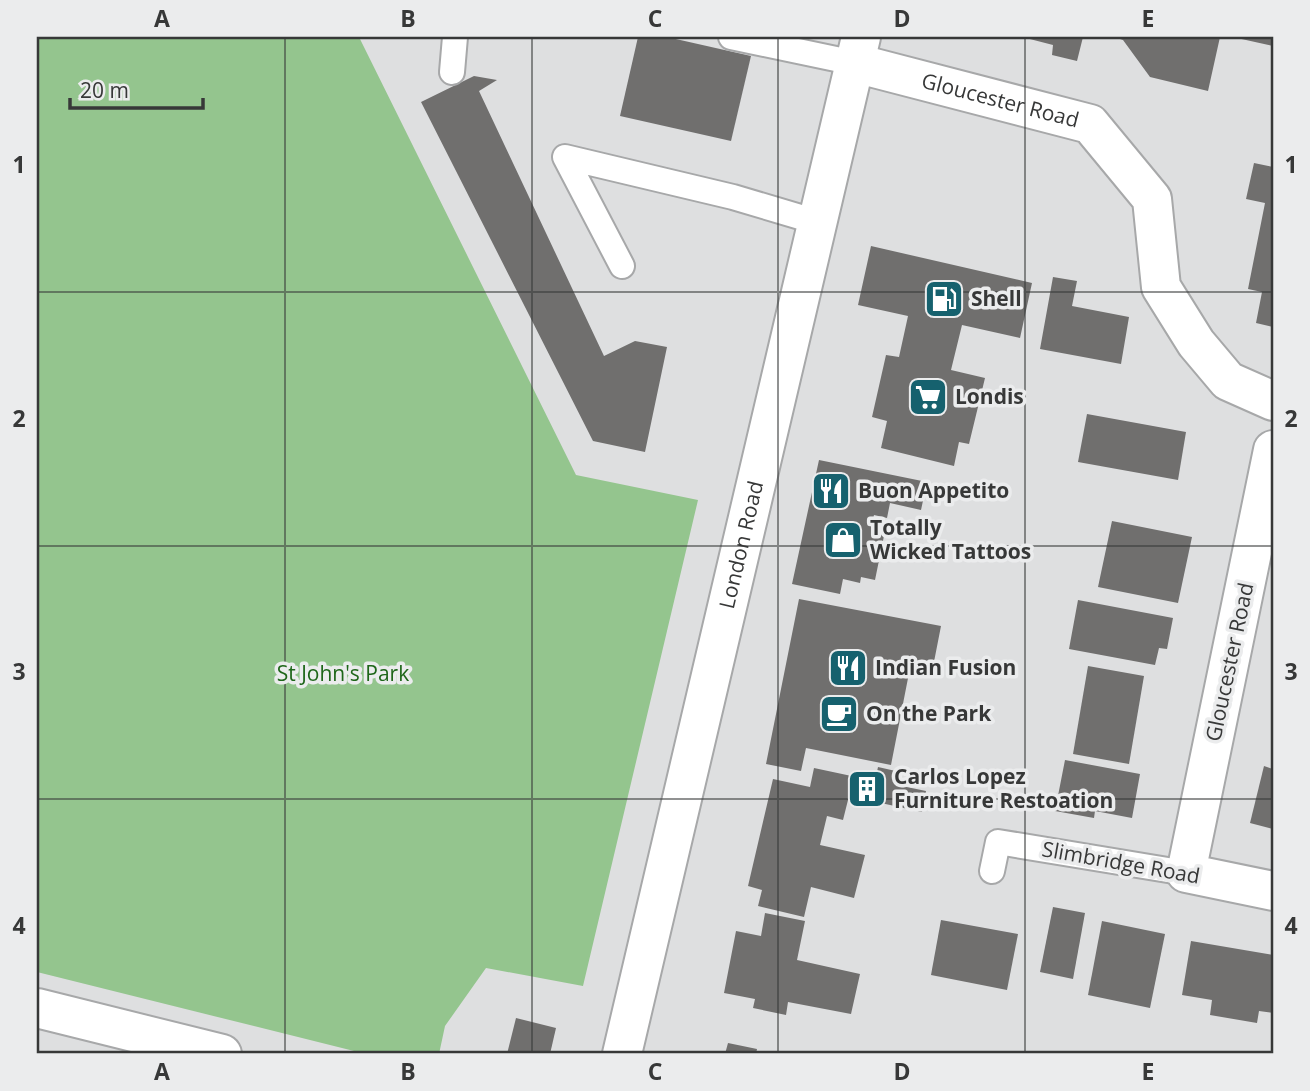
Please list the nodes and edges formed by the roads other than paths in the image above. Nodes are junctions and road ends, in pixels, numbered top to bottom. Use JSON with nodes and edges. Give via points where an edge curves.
{"nodes":[{"id":1,"x":455,"y":37,"type":"edge"},
{"id":2,"x":731,"y":37,"type":"edge"},
{"id":3,"x":858,"y":50,"type":"edge"},
{"id":4,"x":452,"y":72,"type":"dead end"},
{"id":5,"x":817,"y":222,"type":"junction"},
{"id":6,"x":622,"y":267,"type":"dead end"},
{"id":7,"x":1273,"y":401,"type":"edge"},
{"id":8,"x":1273,"y":450,"type":"edge"},
{"id":9,"x":992,"y":871,"type":"dead end"},
{"id":10,"x":1186,"y":873,"type":"junction"},
{"id":11,"x":1273,"y":891,"type":"edge"},
{"id":12,"x":37,"y":1008,"type":"edge"},
{"id":13,"x":222,"y":1054,"type":"edge"},
{"id":14,"x":622,"y":1054,"type":"edge"}],
"edges":[{"from":1,"to":4,"type":"lane"},
{"from":2,"to":3,"type":"lane"},
{"from":3,"to":5,"type":"street","name":"London Road"},
{"from":3,"to":7,"type":"street","name":"Gloucester Road","via":[[1090,124],[1152,199],[1161,286],[1196,343],[1228,381]]},
{"from":5,"to":6,"type":"lane","via":[[565,157]]},
{"from":5,"to":14,"type":"street","name":"London Road"},
{"from":8,"to":10,"type":"street","name":"Gloucester Road"},
{"from":9,"to":10,"type":"lane","name":"Slimbridge Road","via":[[998,842]]},
{"from":10,"to":11,"type":"street","name":"Slimbridge Road"},
{"from":12,"to":13,"type":"street"}]}
